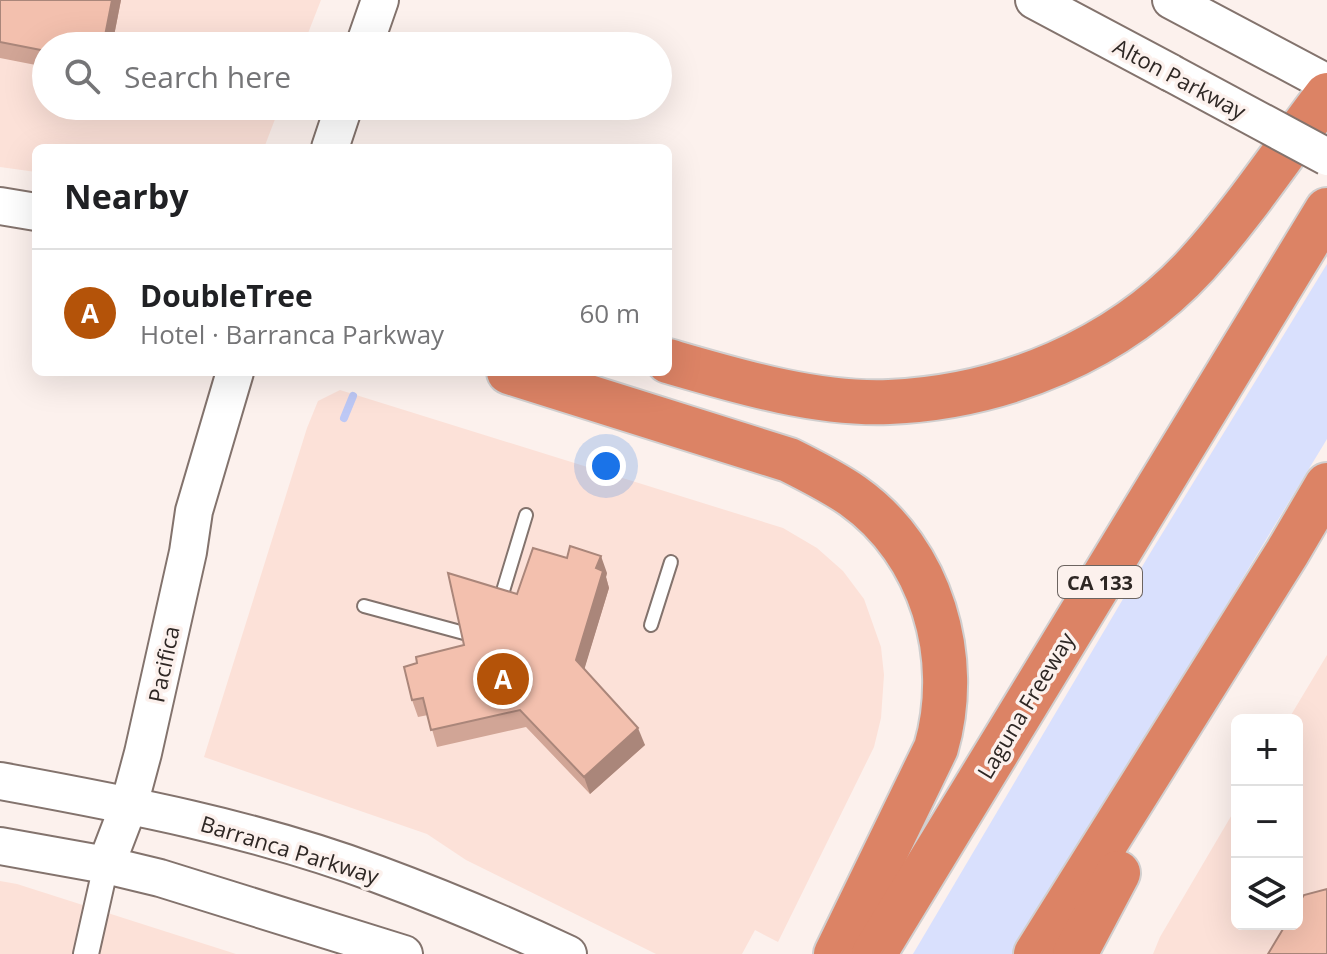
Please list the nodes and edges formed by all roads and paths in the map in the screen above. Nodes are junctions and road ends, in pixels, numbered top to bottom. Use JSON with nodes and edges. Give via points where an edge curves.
{"nodes":[{"id":1,"x":380,"y":0,"type":"edge"},
{"id":2,"x":1034,"y":0,"type":"edge"},
{"id":3,"x":1171,"y":0,"type":"edge"},
{"id":4,"x":369,"y":32,"type":"edge"},
{"id":5,"x":1327,"y":83,"type":"edge"},
{"id":6,"x":1327,"y":95,"type":"edge"},
{"id":7,"x":339,"y":120,"type":"edge"},
{"id":8,"x":331,"y":144,"type":"edge"},
{"id":9,"x":1327,"y":157,"type":"edge"},
{"id":10,"x":0,"y":206,"type":"edge"},
{"id":11,"x":1327,"y":210,"type":"edge"},
{"id":12,"x":32,"y":211,"type":"edge"},
{"id":13,"x":672,"y":362,"type":"edge"},
{"id":14,"x":234,"y":376,"type":"edge"},
{"id":15,"x":522,"y":376,"type":"edge"},
{"id":16,"x":1327,"y":485,"type":"edge"},
{"id":17,"x":526,"y":515,"type":"dead end"},
{"id":18,"x":1287,"y":553,"type":"junction"},
{"id":19,"x":671,"y":562,"type":"dead end"},
{"id":20,"x":499,"y":604,"type":"edge"},
{"id":21,"x":364,"y":606,"type":"dead end"},
{"id":22,"x":651,"y":625,"type":"dead end"},
{"id":23,"x":464,"y":633,"type":"edge"},
{"id":24,"x":0,"y":781,"type":"edge"},
{"id":25,"x":129,"y":805,"type":"junction"},
{"id":26,"x":0,"y":846,"type":"edge"},
{"id":27,"x":106,"y":865,"type":"junction"},
{"id":28,"x":86,"y":954,"type":"edge"},
{"id":29,"x":404,"y":954,"type":"edge"},
{"id":30,"x":568,"y":954,"type":"edge"},
{"id":31,"x":836,"y":954,"type":"edge"},
{"id":32,"x":874,"y":954,"type":"edge"},
{"id":33,"x":1036,"y":954,"type":"edge"},
{"id":34,"x":1075,"y":954,"type":"edge"}],
"edges":[{"from":1,"to":4,"type":"main road"},
{"from":2,"to":9,"type":"main road","name":"Alton Parkway","bridge":true},
{"from":3,"to":5,"type":"main road"},
{"from":6,"to":13,"type":"highway","via":[[1196,264],[1143,313],[1103,341],[1050,367],[970,393],[887,402],[817,397]]},
{"from":7,"to":8,"type":"main road"},
{"from":10,"to":12,"type":"main road"},
{"from":11,"to":32,"type":"highway","name":"Laguna Freeway","number":"CA 133"},
{"from":14,"to":25,"type":"main road","name":"Pacifica","via":[[194,511]]},
{"from":15,"to":31,"type":"highway","via":[[803,467],[878,516],[922,578],[943,647],[943,722],[936,748]]},
{"from":16,"to":18,"type":"highway"},
{"from":17,"to":20,"type":"lane"},
{"from":18,"to":33,"type":"highway"},
{"from":18,"to":34,"type":"highway"},
{"from":19,"to":22,"type":"lane"},
{"from":21,"to":23,"type":"lane"},
{"from":24,"to":25,"type":"main road","name":"Barranca Parkway"},
{"from":25,"to":27,"type":"main road","name":"Pacifica"},
{"from":25,"to":30,"type":"main road","name":"Barranca Parkway","via":[[376,873]]},
{"from":26,"to":27,"type":"main road"},
{"from":27,"to":28,"type":"street","name":"Pacifica"},
{"from":27,"to":29,"type":"main road"}]}
